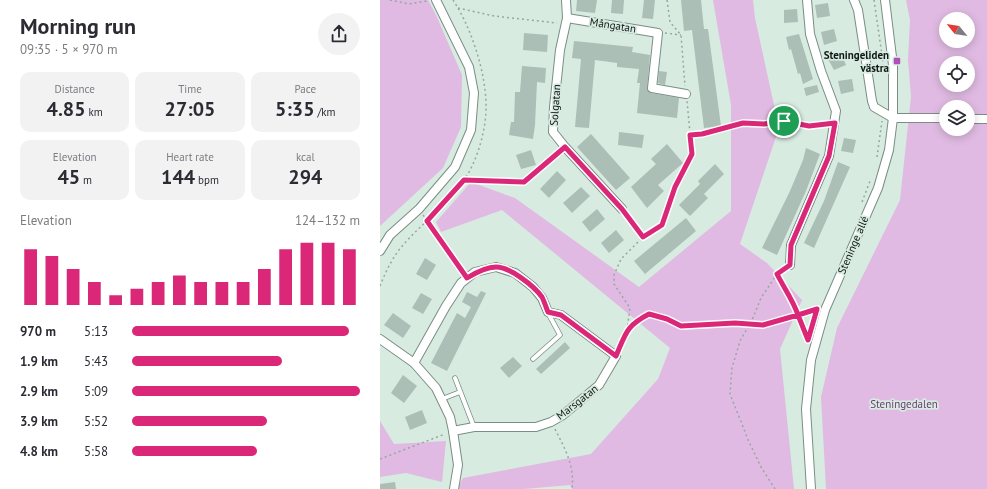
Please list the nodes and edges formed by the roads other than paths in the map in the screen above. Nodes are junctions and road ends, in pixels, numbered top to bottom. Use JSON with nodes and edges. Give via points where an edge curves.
{"nodes":[{"id":1,"x":436,"y":0,"type":"edge"},
{"id":2,"x":566,"y":0,"type":"edge"},
{"id":3,"x":808,"y":0,"type":"edge"},
{"id":4,"x":854,"y":0,"type":"edge"},
{"id":5,"x":885,"y":0,"type":"edge"},
{"id":6,"x":566,"y":21,"type":"junction"},
{"id":7,"x":686,"y":94,"type":"road end"},
{"id":8,"x":893,"y":118,"type":"junction"},
{"id":9,"x":939,"y":118,"type":"edge"},
{"id":10,"x":975,"y":118,"type":"edge"},
{"id":11,"x":987,"y":119,"type":"edge"},
{"id":12,"x":622,"y":209,"type":"road end"},
{"id":13,"x":380,"y":251,"type":"edge"},
{"id":14,"x":790,"y":265,"type":"road end"},
{"id":15,"x":548,"y":312,"type":"junction"},
{"id":16,"x":380,"y":339,"type":"edge"},
{"id":17,"x":533,"y":359,"type":"dead end"},
{"id":18,"x":414,"y":363,"type":"junction"},
{"id":19,"x":455,"y":378,"type":"dead end"},
{"id":20,"x":460,"y":392,"type":"junction"},
{"id":21,"x":442,"y":399,"type":"junction"},
{"id":22,"x":474,"y":427,"type":"junction"},
{"id":23,"x":453,"y":431,"type":"junction"},
{"id":24,"x":454,"y":489,"type":"edge"},
{"id":25,"x":811,"y":489,"type":"edge"}],
"edges":[{"from":1,"to":13,"type":"street","via":[[469,67],[474,92],[471,130],[455,167],[419,209],[390,235]]},
{"from":2,"to":6,"type":"street","name":"Solgatan"},
{"from":3,"to":14,"type":"street","via":[[810,34],[836,111],[829,156],[791,245]]},
{"from":4,"to":8,"type":"street","via":[[858,10],[872,101],[874,107]]},
{"from":5,"to":8,"type":"street","name":"Steninge allé","via":[[893,65]]},
{"from":6,"to":7,"type":"street","name":"Mångatan","via":[[658,32],[652,88]]},
{"from":6,"to":12,"type":"street","name":"Solgatan","via":[[560,50],[553,132]]},
{"from":8,"to":9,"type":"street"},
{"from":8,"to":25,"type":"street","name":"Steninge allé","via":[[889,150],[878,188],[825,310],[811,360],[806,409]]},
{"from":10,"to":11,"type":"street"},
{"from":15,"to":17,"type":"lane","via":[[560,335]]},
{"from":15,"to":18,"type":"street","via":[[542,298],[533,287],[515,273],[496,267],[475,272],[461,283]]},
{"from":15,"to":22,"type":"street","name":"Marsgatan","via":[[561,315],[616,356],[599,385],[551,422],[536,427]]},
{"from":16,"to":18,"type":"street"},
{"from":18,"to":21,"type":"street","via":[[436,388]]},
{"from":19,"to":20,"type":"lane"},
{"from":20,"to":21,"type":"lane"},
{"from":20,"to":22,"type":"lane"},
{"from":21,"to":23,"type":"street"},
{"from":22,"to":23,"type":"street","name":"Marsgatan"},
{"from":23,"to":24,"type":"street","via":[[458,466]]}]}
